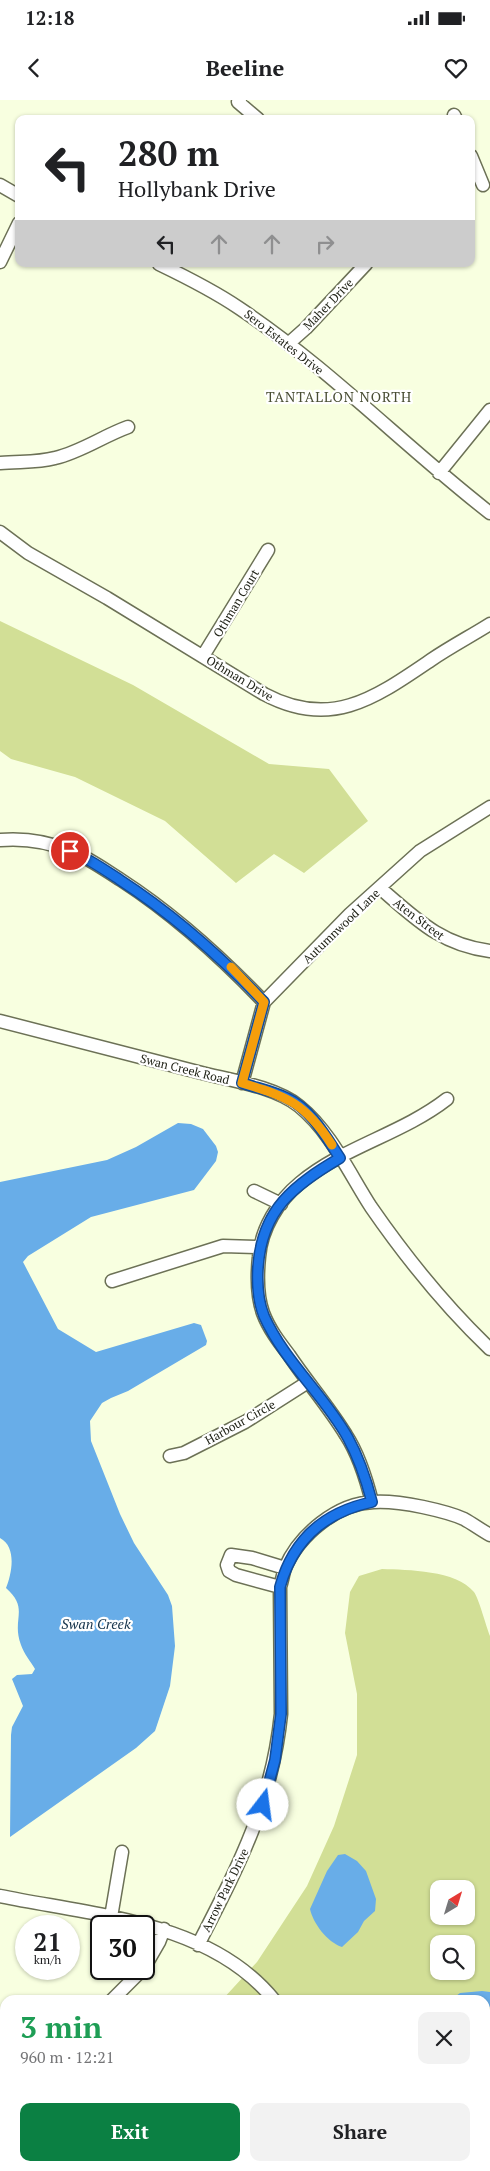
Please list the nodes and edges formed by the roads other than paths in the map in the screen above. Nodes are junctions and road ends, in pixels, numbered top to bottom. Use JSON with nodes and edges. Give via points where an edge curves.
{"nodes":[{"id":1,"x":240,"y":100,"type":"edge"},
{"id":2,"x":253,"y":115,"type":"edge"},
{"id":3,"x":475,"y":168,"type":"edge"},
{"id":4,"x":0,"y":185,"type":"edge"},
{"id":5,"x":481,"y":186,"type":"edge"},
{"id":6,"x":15,"y":194,"type":"edge"},
{"id":7,"x":15,"y":231,"type":"edge"},
{"id":8,"x":0,"y":262,"type":"edge"},
{"id":9,"x":165,"y":267,"type":"edge"},
{"id":10,"x":363,"y":267,"type":"edge"},
{"id":11,"x":288,"y":344,"type":"junction"},
{"id":12,"x":490,"y":410,"type":"edge"},
{"id":13,"x":128,"y":427,"type":"dead end"},
{"id":14,"x":0,"y":463,"type":"edge"},
{"id":15,"x":440,"y":473,"type":"junction"},
{"id":16,"x":490,"y":513,"type":"edge"},
{"id":17,"x":0,"y":532,"type":"edge"},
{"id":18,"x":268,"y":550,"type":"dead end"},
{"id":19,"x":490,"y":624,"type":"edge"},
{"id":20,"x":203,"y":656,"type":"junction"},
{"id":21,"x":490,"y":807,"type":"edge"},
{"id":22,"x":0,"y":840,"type":"edge"},
{"id":23,"x":380,"y":888,"type":"junction"},
{"id":24,"x":490,"y":951,"type":"edge"},
{"id":25,"x":264,"y":1002,"type":"junction"},
{"id":26,"x":0,"y":1021,"type":"edge"},
{"id":27,"x":242,"y":1083,"type":"junction"},
{"id":28,"x":447,"y":1099,"type":"dead end"},
{"id":29,"x":340,"y":1158,"type":"junction"},
{"id":30,"x":254,"y":1191,"type":"dead end"},
{"id":31,"x":281,"y":1204,"type":"junction"},
{"id":32,"x":259,"y":1247,"type":"junction"},
{"id":33,"x":112,"y":1281,"type":"dead end"},
{"id":34,"x":490,"y":1350,"type":"edge"},
{"id":35,"x":308,"y":1382,"type":"junction"},
{"id":36,"x":170,"y":1456,"type":"dead end"},
{"id":37,"x":372,"y":1502,"type":"junction"},
{"id":38,"x":490,"y":1535,"type":"edge"},
{"id":39,"x":285,"y":1568,"type":"junction"},
{"id":40,"x":280,"y":1587,"type":"junction"},
{"id":41,"x":122,"y":1852,"type":"dead end"},
{"id":42,"x":0,"y":1896,"type":"edge"},
{"id":43,"x":100,"y":1915,"type":"edge"},
{"id":44,"x":111,"y":1915,"type":"edge"},
{"id":45,"x":155,"y":1927,"type":"edge"},
{"id":46,"x":164,"y":1929,"type":"junction"},
{"id":47,"x":198,"y":1945,"type":"junction"},
{"id":48,"x":155,"y":1948,"type":"edge"},
{"id":49,"x":131,"y":1980,"type":"edge"},
{"id":50,"x":117,"y":1995,"type":"edge"},
{"id":51,"x":269,"y":1995,"type":"edge"}],
"edges":[{"from":1,"to":2,"type":"street","via":[[238,102]]},
{"from":3,"to":5,"type":"street"},
{"from":4,"to":6,"type":"street"},
{"from":7,"to":8,"type":"street"},
{"from":9,"to":11,"type":"street","name":"Sero Estates Drive","via":[[221,296]]},
{"from":10,"to":11,"type":"street","name":"Maher Drive"},
{"from":11,"to":15,"type":"street","name":"Sero Estates Drive"},
{"from":12,"to":15,"type":"street"},
{"from":13,"to":14,"type":"street","via":[[54,459]]},
{"from":15,"to":16,"type":"street","name":"Sero Estates Drive"},
{"from":17,"to":20,"type":"street","name":"Othman Drive","via":[[28,553]]},
{"from":18,"to":20,"type":"street","name":"Othman Court"},
{"from":19,"to":20,"type":"street","name":"Othman Drive","via":[[377,694],[351,706],[329,710],[301,708],[278,701]]},
{"from":21,"to":23,"type":"street","name":"Autumnwood Lane","via":[[420,851]]},
{"from":22,"to":25,"type":"street","via":[[35,842],[65,849],[106,870],[179,921],[232,968]]},
{"from":23,"to":24,"type":"street","name":"Aten Street","via":[[444,938],[469,948]]},
{"from":23,"to":25,"type":"street","name":"Autumnwood Lane"},
{"from":25,"to":27,"type":"street","name":"Autumnwood Lane"},
{"from":26,"to":27,"type":"street","name":"Swan Creek Road"},
{"from":27,"to":29,"type":"street","name":"Swan Creek Road","via":[[288,1098],[298,1105],[321,1129]]},
{"from":28,"to":29,"type":"street","via":[[428,1114]]},
{"from":29,"to":31,"type":"street","via":[[302,1181]]},
{"from":29,"to":34,"type":"street","name":"Swan Creek Road","via":[[414,1266],[442,1301]]},
{"from":30,"to":31,"type":"street"},
{"from":31,"to":32,"type":"street","via":[[265,1229]]},
{"from":32,"to":33,"type":"street","via":[[223,1246]]},
{"from":32,"to":35,"type":"street","via":[[258,1289],[264,1314]]},
{"from":35,"to":36,"type":"street","name":"Harbour Circle","via":[[245,1422],[184,1453]]},
{"from":35,"to":37,"type":"street","via":[[347,1436],[360,1462]]},
{"from":37,"to":38,"type":"street","name":"Arrow Park Drive","via":[[437,1510],[465,1519]]},
{"from":37,"to":39,"type":"street","name":"Arrow Park Drive","via":[[344,1510],[321,1524],[301,1544]]},
{"from":39,"to":40,"type":"street","name":"Arrow Park Drive"},
{"from":39,"to":40,"type":"street","via":[[231,1555],[228,1566],[229,1571],[236,1575]]},
{"from":40,"to":47,"type":"street","name":"Arrow Park Drive","via":[[281,1714],[269,1787],[248,1843]]},
{"from":41,"to":44,"type":"street"},
{"from":42,"to":43,"type":"street"},
{"from":45,"to":46,"type":"street"},
{"from":46,"to":47,"type":"street"},
{"from":46,"to":48,"type":"street"},
{"from":47,"to":51,"type":"street","via":[[231,1962]]},
{"from":49,"to":50,"type":"street"}]}
